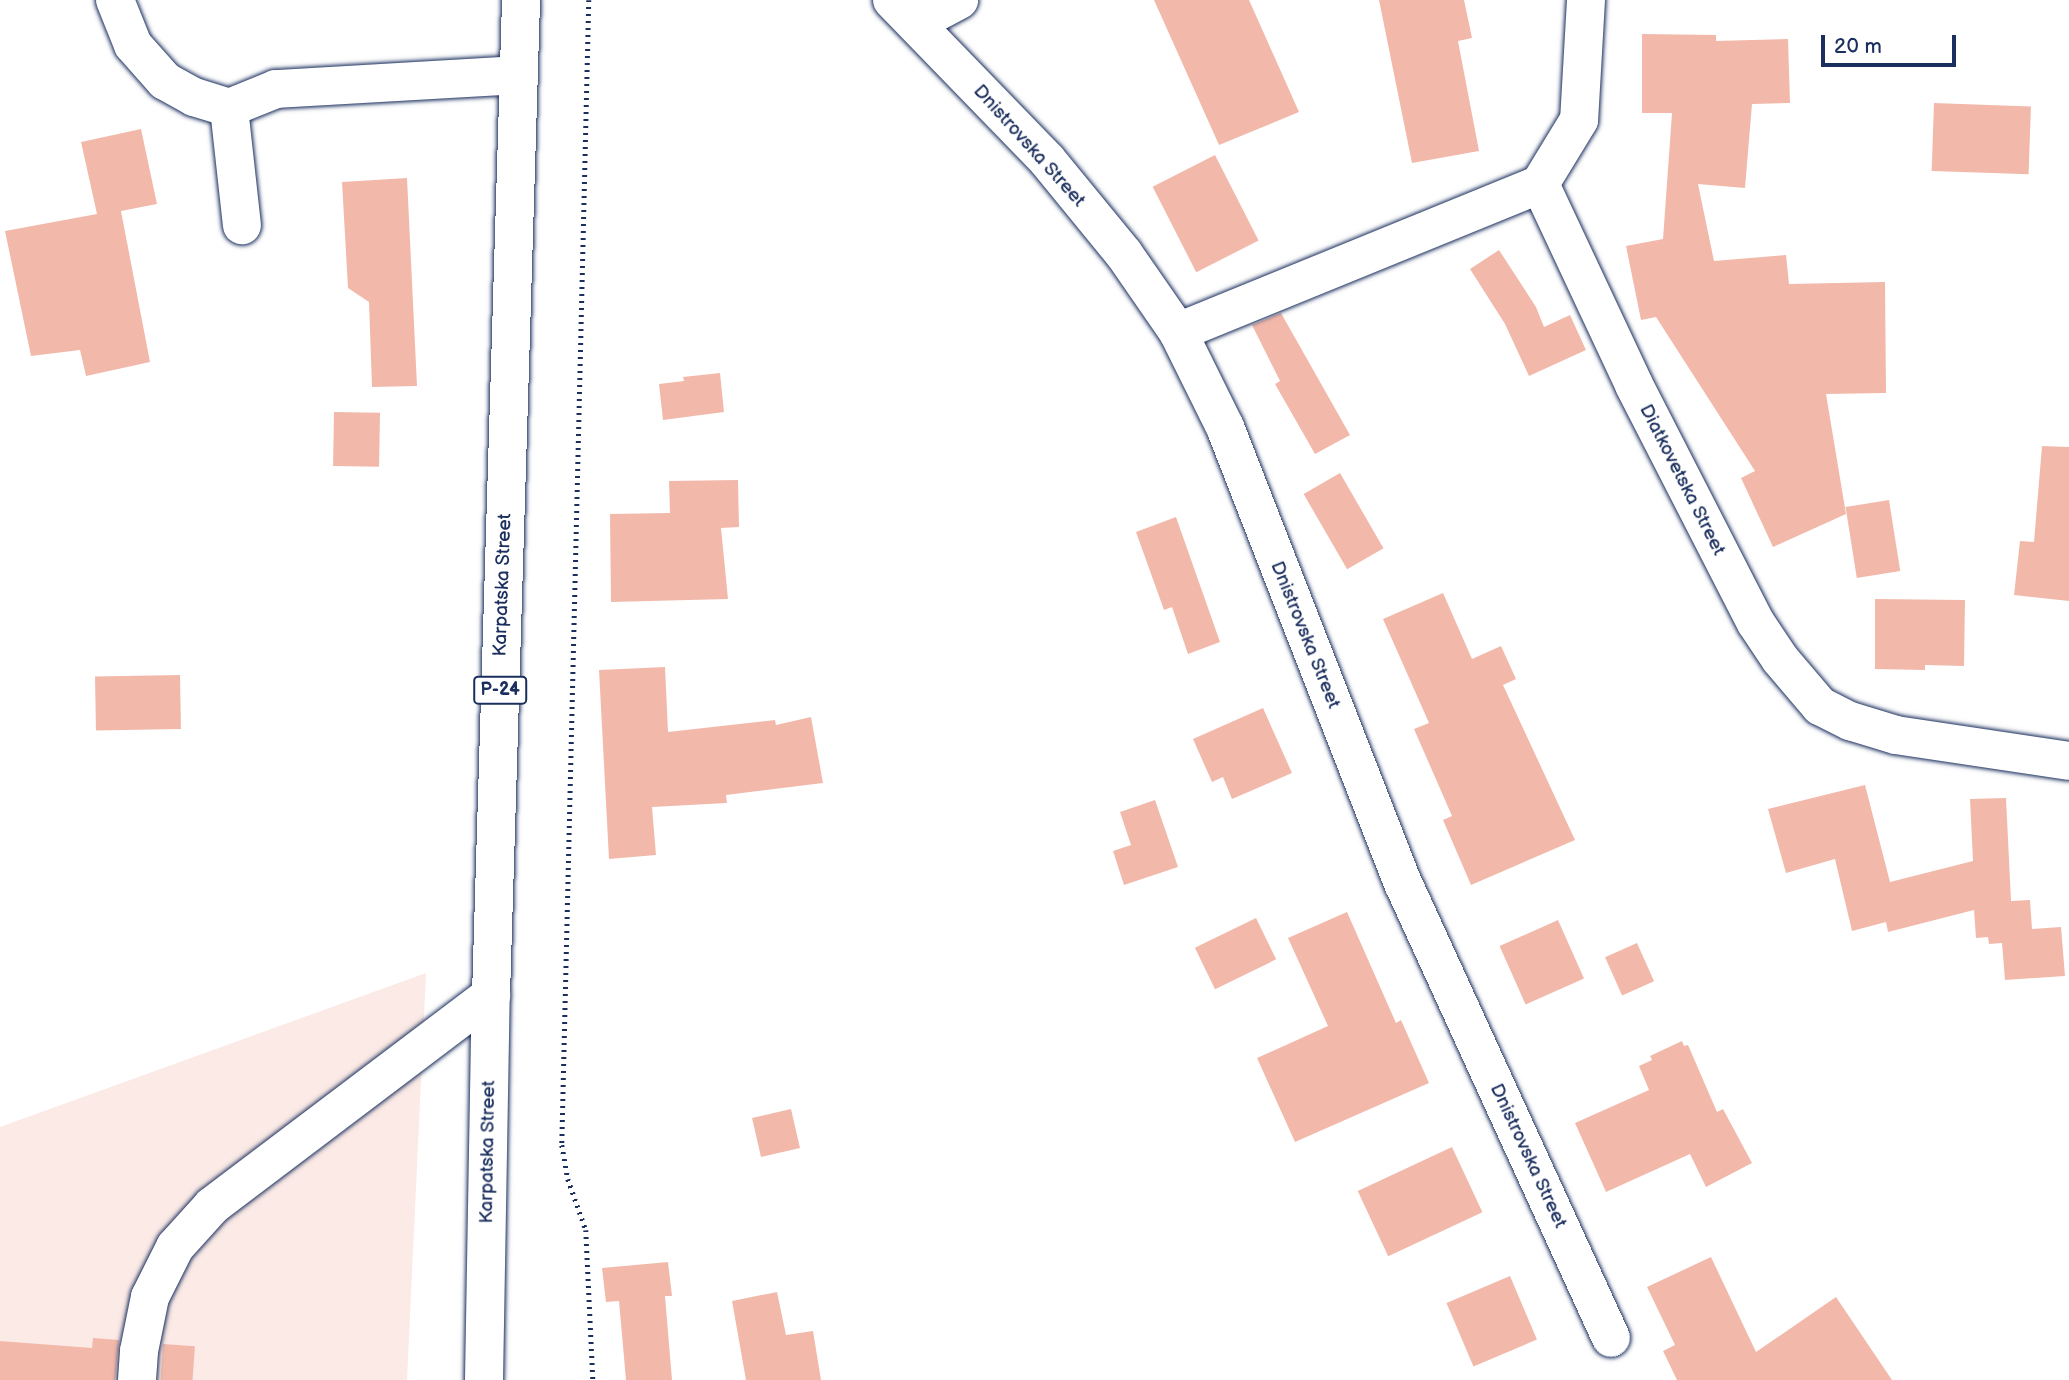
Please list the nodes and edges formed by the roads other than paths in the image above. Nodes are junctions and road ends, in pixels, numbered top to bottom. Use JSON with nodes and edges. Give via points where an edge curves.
{"nodes":[{"id":1,"x":115,"y":0,"type":"edge"},
{"id":2,"x":521,"y":0,"type":"edge"},
{"id":3,"x":959,"y":0,"type":"edge"},
{"id":4,"x":1586,"y":0,"type":"edge"},
{"id":5,"x":904,"y":12,"type":"edge"},
{"id":6,"x":518,"y":75,"type":"junction"},
{"id":7,"x":229,"y":108,"type":"junction"},
{"id":8,"x":1541,"y":184,"type":"junction"},
{"id":9,"x":243,"y":225,"type":"dead end"},
{"id":10,"x":1178,"y":332,"type":"junction"},
{"id":11,"x":2069,"y":761,"type":"edge"},
{"id":12,"x":491,"y":995,"type":"junction"},
{"id":13,"x":1611,"y":1338,"type":"dead end"},
{"id":14,"x":137,"y":1380,"type":"edge"},
{"id":15,"x":484,"y":1380,"type":"edge"}],
"edges":[{"from":1,"to":7,"type":"street","via":[[133,45],[165,81]]},
{"from":2,"to":6,"type":"street","name":"Karpatska Street","number":"Р-24"},
{"from":3,"to":5,"type":"street"},
{"from":4,"to":8,"type":"street","via":[[1580,120]]},
{"from":5,"to":10,"type":"street","name":"Dnistrovska Street","via":[[1047,160],[1124,254]]},
{"from":6,"to":7,"type":"street","via":[[276,89]]},
{"from":6,"to":12,"type":"street","name":"Karpatska Street","number":"Р-24"},
{"from":7,"to":9,"type":"street"},
{"from":8,"to":10,"type":"street"},
{"from":8,"to":11,"type":"street","name":"Diatkovetska Street","via":[[1713,541],[1756,622],[1801,687],[1820,706],[1896,735]]},
{"from":10,"to":13,"type":"street","name":"Dnistrovska Street","via":[[1225,427],[1403,883]]},
{"from":12,"to":14,"type":"street","via":[[212,1206],[175,1247],[150,1297]]},
{"from":12,"to":15,"type":"street","name":"Karpatska Street","number":"Р-24"}]}
